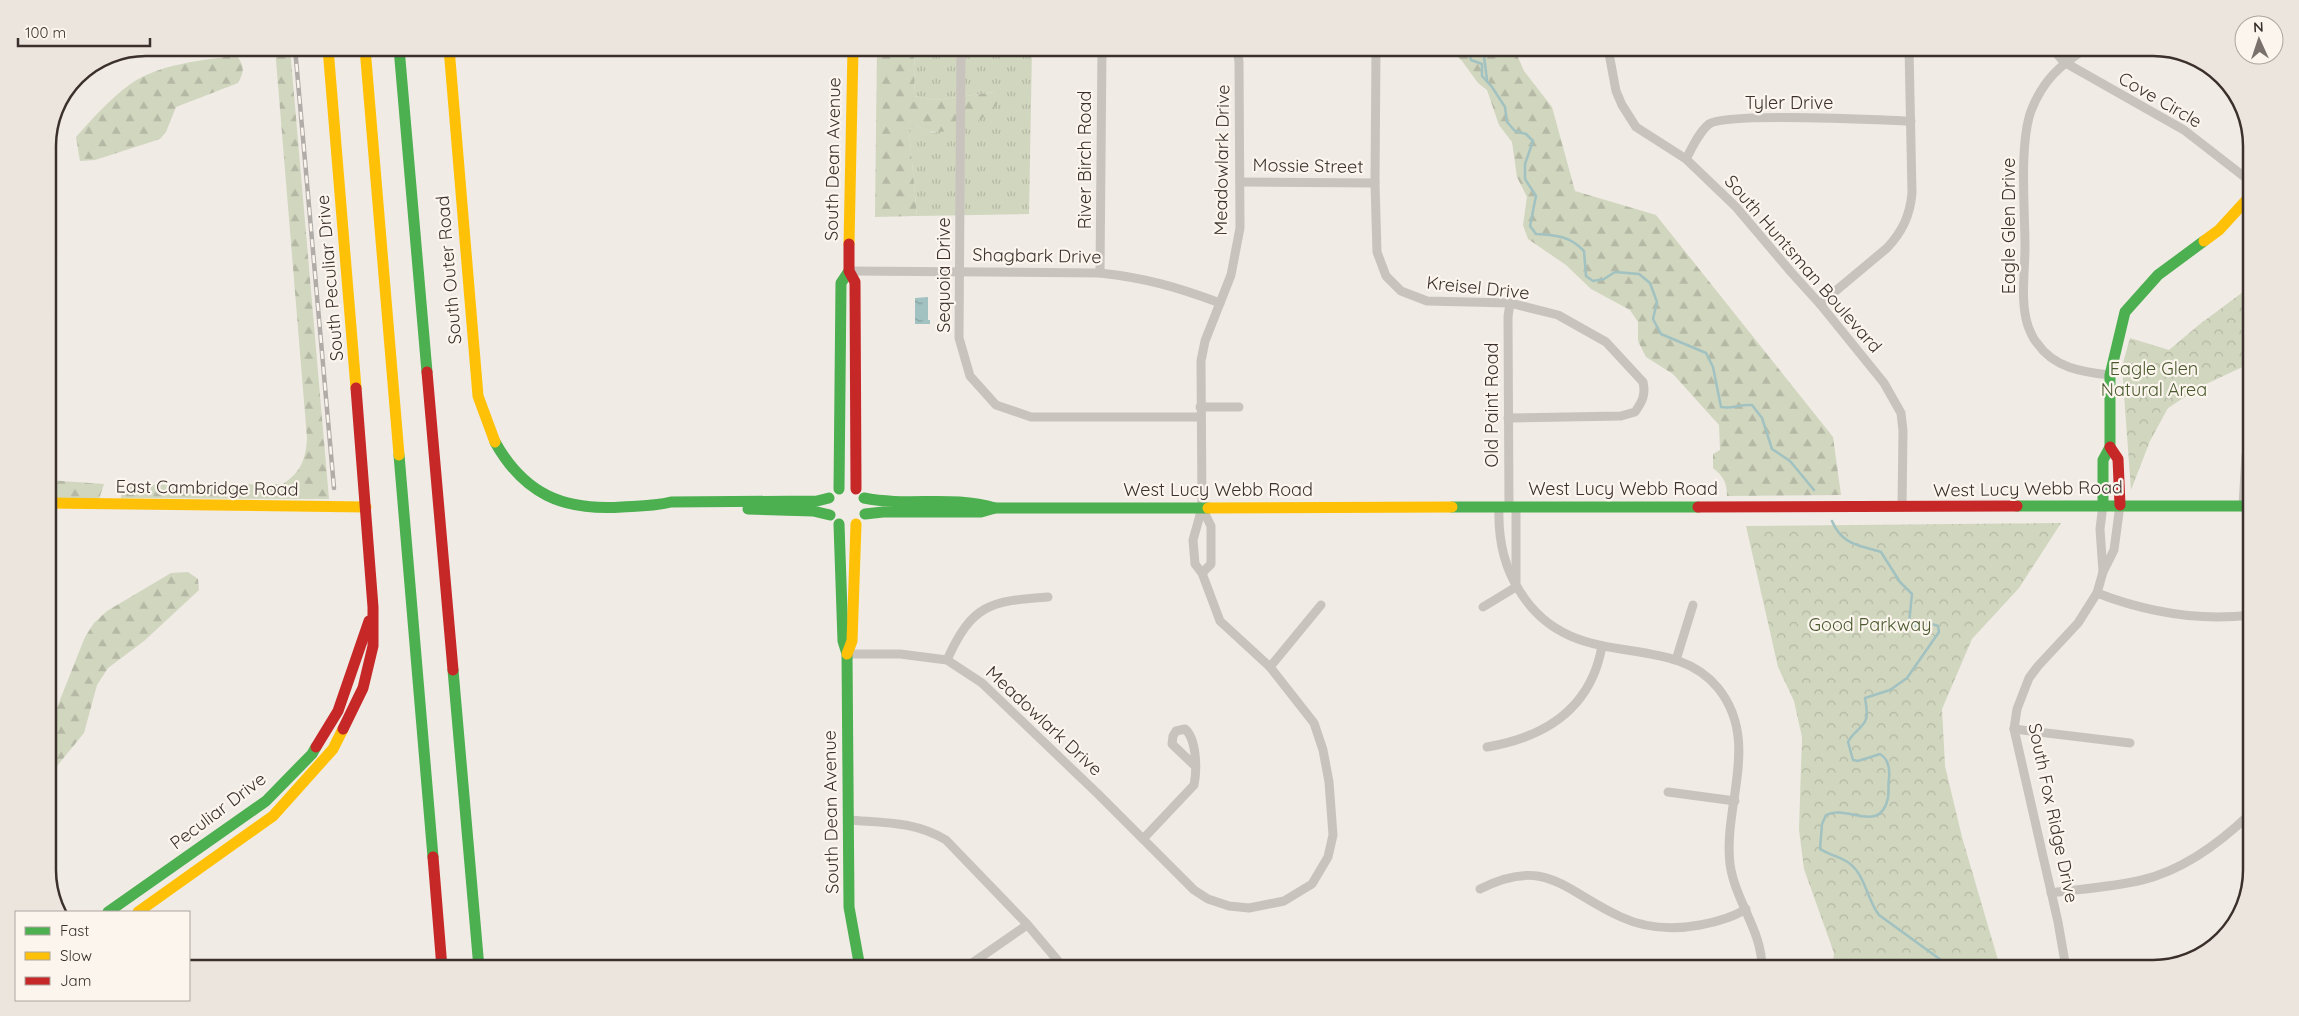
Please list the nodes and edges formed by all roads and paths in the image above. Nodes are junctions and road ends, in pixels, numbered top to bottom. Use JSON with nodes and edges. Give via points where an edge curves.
{"nodes":[{"id":1,"x":329,"y":56,"type":"edge"},
{"id":2,"x":366,"y":56,"type":"edge"},
{"id":3,"x":401,"y":56,"type":"edge"},
{"id":4,"x":450,"y":56,"type":"edge"},
{"id":5,"x":853,"y":56,"type":"edge"},
{"id":6,"x":961,"y":56,"type":"edge"},
{"id":7,"x":1102,"y":56,"type":"edge"},
{"id":8,"x":1238,"y":56,"type":"edge"},
{"id":9,"x":1376,"y":56,"type":"edge"},
{"id":10,"x":1609,"y":56,"type":"edge"},
{"id":11,"x":1909,"y":56,"type":"edge"},
{"id":12,"x":2059,"y":56,"type":"edge"},
{"id":13,"x":2074,"y":56,"type":"edge"},
{"id":14,"x":2064,"y":62,"type":"junction"},
{"id":15,"x":1911,"y":121,"type":"junction"},
{"id":16,"x":1686,"y":159,"type":"junction"},
{"id":17,"x":2243,"y":176,"type":"edge"},
{"id":18,"x":1241,"y":182,"type":"junction"},
{"id":19,"x":1375,"y":183,"type":"junction"},
{"id":20,"x":2243,"y":204,"type":"edge"},
{"id":21,"x":849,"y":271,"type":"junction"},
{"id":22,"x":958,"y":272,"type":"junction"},
{"id":23,"x":1100,"y":272,"type":"junction"},
{"id":24,"x":1220,"y":303,"type":"junction"},
{"id":25,"x":1510,"y":303,"type":"junction"},
{"id":26,"x":1820,"y":304,"type":"junction"},
{"id":27,"x":2110,"y":375,"type":"junction"},
{"id":28,"x":1239,"y":407,"type":"dead end"},
{"id":29,"x":1200,"y":412,"type":"junction"},
{"id":30,"x":1508,"y":418,"type":"junction"},
{"id":31,"x":2110,"y":447,"type":"junction"},
{"id":32,"x":839,"y":488,"type":"junction"},
{"id":33,"x":856,"y":489,"type":"junction"},
{"id":34,"x":829,"y":498,"type":"junction"},
{"id":35,"x":864,"y":498,"type":"junction"},
{"id":36,"x":56,"y":503,"type":"edge"},
{"id":37,"x":660,"y":505,"type":"junction"},
{"id":38,"x":2103,"y":505,"type":"junction"},
{"id":39,"x":2120,"y":505,"type":"junction"},
{"id":40,"x":2243,"y":506,"type":"edge"},
{"id":41,"x":366,"y":507,"type":"junction"},
{"id":42,"x":1508,"y":507,"type":"junction"},
{"id":43,"x":995,"y":508,"type":"junction"},
{"id":44,"x":1202,"y":508,"type":"junction"},
{"id":45,"x":1902,"y":508,"type":"junction"},
{"id":46,"x":865,"y":514,"type":"junction"},
{"id":47,"x":834,"y":520,"type":"junction"},
{"id":48,"x":856,"y":524,"type":"junction"},
{"id":49,"x":2103,"y":572,"type":"junction"},
{"id":50,"x":1202,"y":573,"type":"junction"},
{"id":51,"x":1516,"y":587,"type":"junction"},
{"id":52,"x":2097,"y":593,"type":"junction"},
{"id":53,"x":1048,"y":597,"type":"dead end"},
{"id":54,"x":1322,"y":605,"type":"dead end"},
{"id":55,"x":1693,"y":606,"type":"dead end"},
{"id":56,"x":1483,"y":607,"type":"dead end"},
{"id":57,"x":373,"y":608,"type":"junction"},
{"id":58,"x":2243,"y":616,"type":"edge"},
{"id":59,"x":1602,"y":646,"type":"junction"},
{"id":60,"x":847,"y":654,"type":"junction"},
{"id":61,"x":947,"y":660,"type":"junction"},
{"id":62,"x":1676,"y":660,"type":"junction"},
{"id":63,"x":1270,"y":667,"type":"junction"},
{"id":64,"x":2014,"y":729,"type":"junction"},
{"id":65,"x":2130,"y":743,"type":"dead end"},
{"id":66,"x":1487,"y":748,"type":"dead end"},
{"id":67,"x":1194,"y":765,"type":"dead end"},
{"id":68,"x":1668,"y":792,"type":"dead end"},
{"id":69,"x":1735,"y":801,"type":"junction"},
{"id":70,"x":848,"y":820,"type":"junction"},
{"id":71,"x":2243,"y":820,"type":"edge"},
{"id":72,"x":1143,"y":839,"type":"junction"},
{"id":73,"x":1480,"y":889,"type":"dead end"},
{"id":74,"x":2051,"y":893,"type":"junction"},
{"id":75,"x":1746,"y":909,"type":"junction"},
{"id":76,"x":109,"y":911,"type":"edge"},
{"id":77,"x":139,"y":911,"type":"edge"},
{"id":78,"x":1027,"y":925,"type":"junction"},
{"id":79,"x":441,"y":960,"type":"edge"},
{"id":80,"x":477,"y":960,"type":"edge"},
{"id":81,"x":859,"y":960,"type":"edge"},
{"id":82,"x":977,"y":960,"type":"edge"},
{"id":83,"x":1057,"y":960,"type":"edge"},
{"id":84,"x":1761,"y":960,"type":"edge"},
{"id":85,"x":2064,"y":960,"type":"edge"}],
"edges":[{"from":1,"to":41,"type":"main road","name":"South Peculiar Drive"},
{"from":2,"to":79,"type":"main road"},
{"from":3,"to":80,"type":"main road"},
{"from":4,"to":37,"type":"main road","name":"South Outer Road","via":[[478,396],[492,440],[520,478],[548,496],[592,508]]},
{"from":5,"to":21,"type":"main road","name":"South Dean Avenue"},
{"from":6,"to":22,"type":"street","name":"Sequoia Drive"},
{"from":7,"to":23,"type":"street","name":"River Birch Road"},
{"from":8,"to":18,"type":"street","name":"Meadowlark Drive"},
{"from":9,"to":19,"type":"street","name":"Kreisel Drive"},
{"from":10,"to":16,"type":"street","name":"South Huntsman Boulevard","via":[[1616,91],[1636,128]]},
{"from":11,"to":15,"type":"street"},
{"from":12,"to":14,"type":"street","name":"Cove Circle"},
{"from":13,"to":14,"type":"street","name":"Eagle Glen Drive"},
{"from":14,"to":17,"type":"street","name":"Cove Circle","via":[[2184,130]]},
{"from":14,"to":27,"type":"street","name":"Eagle Glen Drive","via":[[2045,82],[2031,112],[2025,138],[2024,299],[2028,326],[2037,344],[2058,364],[2084,373]]},
{"from":15,"to":16,"type":"street","name":"Tyler Drive","via":[[1722,120],[1710,124]]},
{"from":15,"to":26,"type":"street","via":[[1911,206],[1903,228],[1887,248]]},
{"from":16,"to":26,"type":"street","name":"South Huntsman Boulevard","via":[[1736,207]]},
{"from":18,"to":19,"type":"street","name":"Mossie Street"},
{"from":18,"to":24,"type":"street","name":"Meadowlark Drive","via":[[1237,251]]},
{"from":19,"to":25,"type":"street","name":"Kreisel Drive","via":[[1377,252],[1386,276],[1401,291],[1427,301]]},
{"from":20,"to":27,"type":"main road","name":"South Fox Ridge Drive","via":[[2219,230],[2158,275],[2125,312]]},
{"from":21,"to":22,"type":"street","name":"Shagbark Drive"},
{"from":21,"to":32,"type":"main road","name":"South Dean Avenue","via":[[842,283]]},
{"from":21,"to":33,"type":"main road","name":"South Dean Avenue","via":[[855,282]]},
{"from":22,"to":23,"type":"street","name":"Shagbark Drive"},
{"from":22,"to":29,"type":"street","name":"Sequoia Drive","via":[[959,338],[967,366],[970,376],[996,405],[1031,417]]},
{"from":23,"to":24,"type":"street","name":"Shagbark Drive","via":[[1169,284]]},
{"from":24,"to":29,"type":"street","name":"Meadowlark Drive","via":[[1205,340],[1201,361]]},
{"from":25,"to":30,"type":"street","name":"Old Paint Road"},
{"from":25,"to":30,"type":"street","name":"Kreisel Drive","via":[[1558,315],[1606,342],[1643,382],[1645,391],[1635,412],[1621,416]]},
{"from":26,"to":45,"type":"street","name":"South Huntsman Boulevard","via":[[1884,383],[1901,413]]},
{"from":27,"to":31,"type":"main road","name":"South Fox Ridge Drive"},
{"from":28,"to":29,"type":"street","name":"Sequoia Drive"},
{"from":29,"to":44,"type":"street","name":"Meadowlark Drive"},
{"from":30,"to":42,"type":"street","name":"Old Paint Road"},
{"from":31,"to":38,"type":"main road","name":"South Fox Ridge Drive","via":[[2103,460]]},
{"from":31,"to":39,"type":"main road","name":"South Fox Ridge Drive","via":[[2118,459]]},
{"from":32,"to":33,"type":"main road"},
{"from":32,"to":34,"type":"main road"},
{"from":33,"to":35,"type":"main road"},
{"from":34,"to":37,"type":"main road","via":[[817,501],[671,502]]},
{"from":34,"to":47,"type":"main road","via":[[828,508]]},
{"from":35,"to":43,"type":"main road","name":"West Lucy Webb Road","via":[[895,502],[981,502]]},
{"from":35,"to":46,"type":"main road"},
{"from":36,"to":41,"type":"main road","name":"East Cambridge Road"},
{"from":37,"to":47,"type":"main road","via":[[669,508],[812,511]]},
{"from":38,"to":39,"type":"main road","name":"West Lucy Webb Road"},
{"from":38,"to":45,"type":"main road","name":"West Lucy Webb Road"},
{"from":38,"to":49,"type":"street","name":"South Fox Ridge Drive","via":[[2100,529]]},
{"from":39,"to":40,"type":"main road","name":"West Lucy Webb Road"},
{"from":39,"to":49,"type":"street","name":"South Fox Ridge Drive","via":[[2114,550]]},
{"from":41,"to":57,"type":"main road","name":"Peculiar Drive"},
{"from":42,"to":44,"type":"main road","name":"West Lucy Webb Road"},
{"from":42,"to":45,"type":"main road","name":"West Lucy Webb Road"},
{"from":42,"to":51,"type":"street","name":"Old Paint Road"},
{"from":42,"to":51,"type":"street","name":"Old Paint Road","via":[[1499,528],[1503,553]]},
{"from":43,"to":44,"type":"main road","name":"West Lucy Webb Road"},
{"from":43,"to":46,"type":"main road","name":"West Lucy Webb Road","via":[[981,512]]},
{"from":44,"to":50,"type":"street","name":"Meadowlark Drive","via":[[1193,540],[1195,564]]},
{"from":44,"to":50,"type":"street","via":[[1211,526],[1211,564]]},
{"from":46,"to":48,"type":"main road"},
{"from":47,"to":48,"type":"main road","via":[[849,526]]},
{"from":47,"to":60,"type":"main road","name":"South Dean Avenue","via":[[843,641]]},
{"from":48,"to":60,"type":"main road","name":"South Dean Avenue","via":[[852,641]]},
{"from":49,"to":52,"type":"street","name":"South Fox Ridge Drive"},
{"from":50,"to":63,"type":"street","name":"Meadowlark Drive","via":[[1220,620]]},
{"from":51,"to":56,"type":"street"},
{"from":51,"to":59,"type":"street","name":"Old Paint Road","via":[[1527,604],[1550,626],[1574,639]]},
{"from":52,"to":58,"type":"street","via":[[2126,604],[2176,614]]},
{"from":52,"to":64,"type":"street","name":"South Fox Ridge Drive","via":[[2078,623],[2029,678],[2017,709]]},
{"from":53,"to":61,"type":"street","via":[[1007,600],[983,610],[958,635]]},
{"from":54,"to":63,"type":"street"},
{"from":55,"to":62,"type":"street"},
{"from":57,"to":76,"type":"main road","name":"Peculiar Drive","via":[[338,711],[312,754],[266,800]]},
{"from":57,"to":77,"type":"main road","name":"Peculiar Drive","via":[[373,646],[363,688],[333,749],[273,816]]},
{"from":59,"to":62,"type":"street","name":"Old Paint Road"},
{"from":59,"to":66,"type":"street","via":[[1589,686],[1567,713],[1523,739]]},
{"from":60,"to":61,"type":"street","name":"Meadowlark Drive","via":[[900,654]]},
{"from":60,"to":70,"type":"main road","name":"South Dean Avenue"},
{"from":61,"to":72,"type":"street","name":"Meadowlark Drive","via":[[982,683]]},
{"from":62,"to":69,"type":"street","name":"Old Paint Road","via":[[1708,678],[1733,713],[1740,753]]},
{"from":63,"to":72,"type":"street","name":"Meadowlark Drive","via":[[1314,723],[1323,750],[1329,782],[1332,835],[1328,857],[1312,884],[1298,894],[1266,906],[1229,906],[1194,890]]},
{"from":64,"to":65,"type":"street"},
{"from":64,"to":74,"type":"street","name":"South Fox Ridge Drive"},
{"from":67,"to":72,"type":"street","via":[[1194,785]]},
{"from":68,"to":69,"type":"street"},
{"from":69,"to":75,"type":"street","name":"Old Paint Road","via":[[1730,866]]},
{"from":70,"to":78,"type":"street","via":[[911,825],[946,840]]},
{"from":70,"to":81,"type":"main road","name":"South Dean Avenue","via":[[849,907]]},
{"from":71,"to":74,"type":"street","via":[[2201,854],[2164,873],[2120,885]]},
{"from":73,"to":75,"type":"street","via":[[1504,878],[1545,878],[1571,888],[1623,918],[1657,927],[1689,927],[1720,921]]},
{"from":74,"to":85,"type":"street","name":"South Fox Ridge Drive"},
{"from":75,"to":84,"type":"street","name":"Old Paint Road"},
{"from":78,"to":82,"type":"street"},
{"from":78,"to":83,"type":"street"}]}
